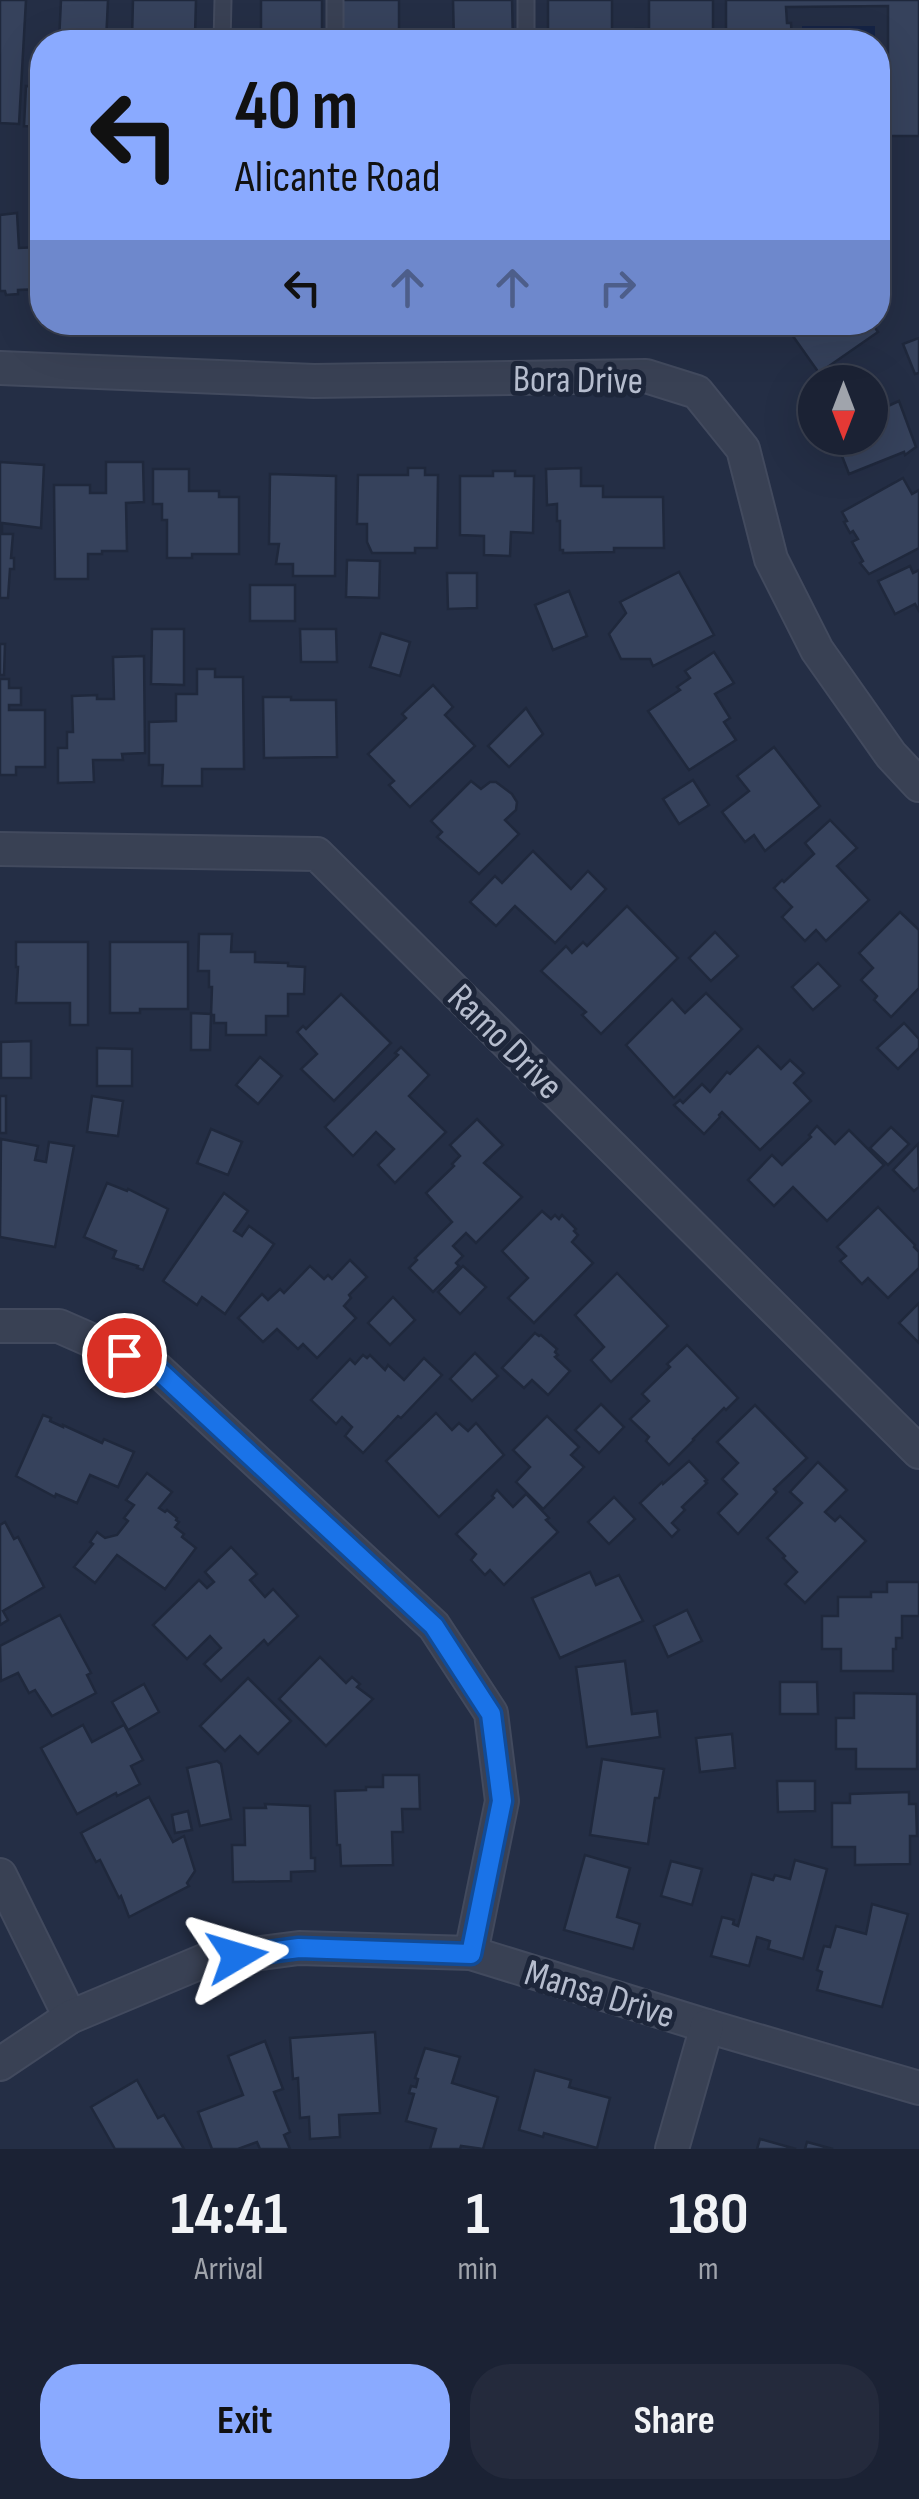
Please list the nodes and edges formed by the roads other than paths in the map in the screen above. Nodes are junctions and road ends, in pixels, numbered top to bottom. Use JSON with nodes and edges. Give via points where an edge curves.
{"nodes":[{"id":1,"x":223,"y":0,"type":"edge"},
{"id":2,"x":335,"y":0,"type":"edge"},
{"id":3,"x":526,"y":0,"type":"edge"},
{"id":4,"x":222,"y":30,"type":"edge"},
{"id":5,"x":335,"y":30,"type":"edge"},
{"id":6,"x":526,"y":30,"type":"edge"},
{"id":7,"x":0,"y":368,"type":"edge"},
{"id":8,"x":919,"y":785,"type":"edge"},
{"id":9,"x":0,"y":849,"type":"edge"},
{"id":10,"x":0,"y":1326,"type":"edge"},
{"id":11,"x":919,"y":1452,"type":"edge"},
{"id":12,"x":0,"y":1874,"type":"edge"},
{"id":13,"x":471,"y":1954,"type":"junction"},
{"id":14,"x":70,"y":2017,"type":"junction"},
{"id":15,"x":707,"y":2026,"type":"junction"},
{"id":16,"x":0,"y":2064,"type":"edge"},
{"id":17,"x":919,"y":2088,"type":"edge"},
{"id":18,"x":672,"y":2149,"type":"edge"}],
"edges":[{"from":1,"to":4,"type":"lane"},
{"from":2,"to":5,"type":"lane"},
{"from":3,"to":6,"type":"lane"},
{"from":7,"to":8,"type":"street","name":"Bora Drive","via":[[314,381],[646,376],[696,392],[743,448],[771,559],[817,650]]},
{"from":9,"to":11,"type":"street","name":"Ramo Drive","via":[[317,854]]},
{"from":10,"to":13,"type":"street","via":[[59,1326],[157,1369],[434,1626],[491,1714],[502,1801]]},
{"from":12,"to":14,"type":"street"},
{"from":13,"to":14,"type":"street","name":"Mansa Drive","via":[[299,1948],[206,1960]]},
{"from":13,"to":15,"type":"street","name":"Mansa Drive"},
{"from":14,"to":16,"type":"street","name":"Mansa Drive"},
{"from":15,"to":17,"type":"street","name":"Mansa Drive"},
{"from":15,"to":18,"type":"street"}]}
